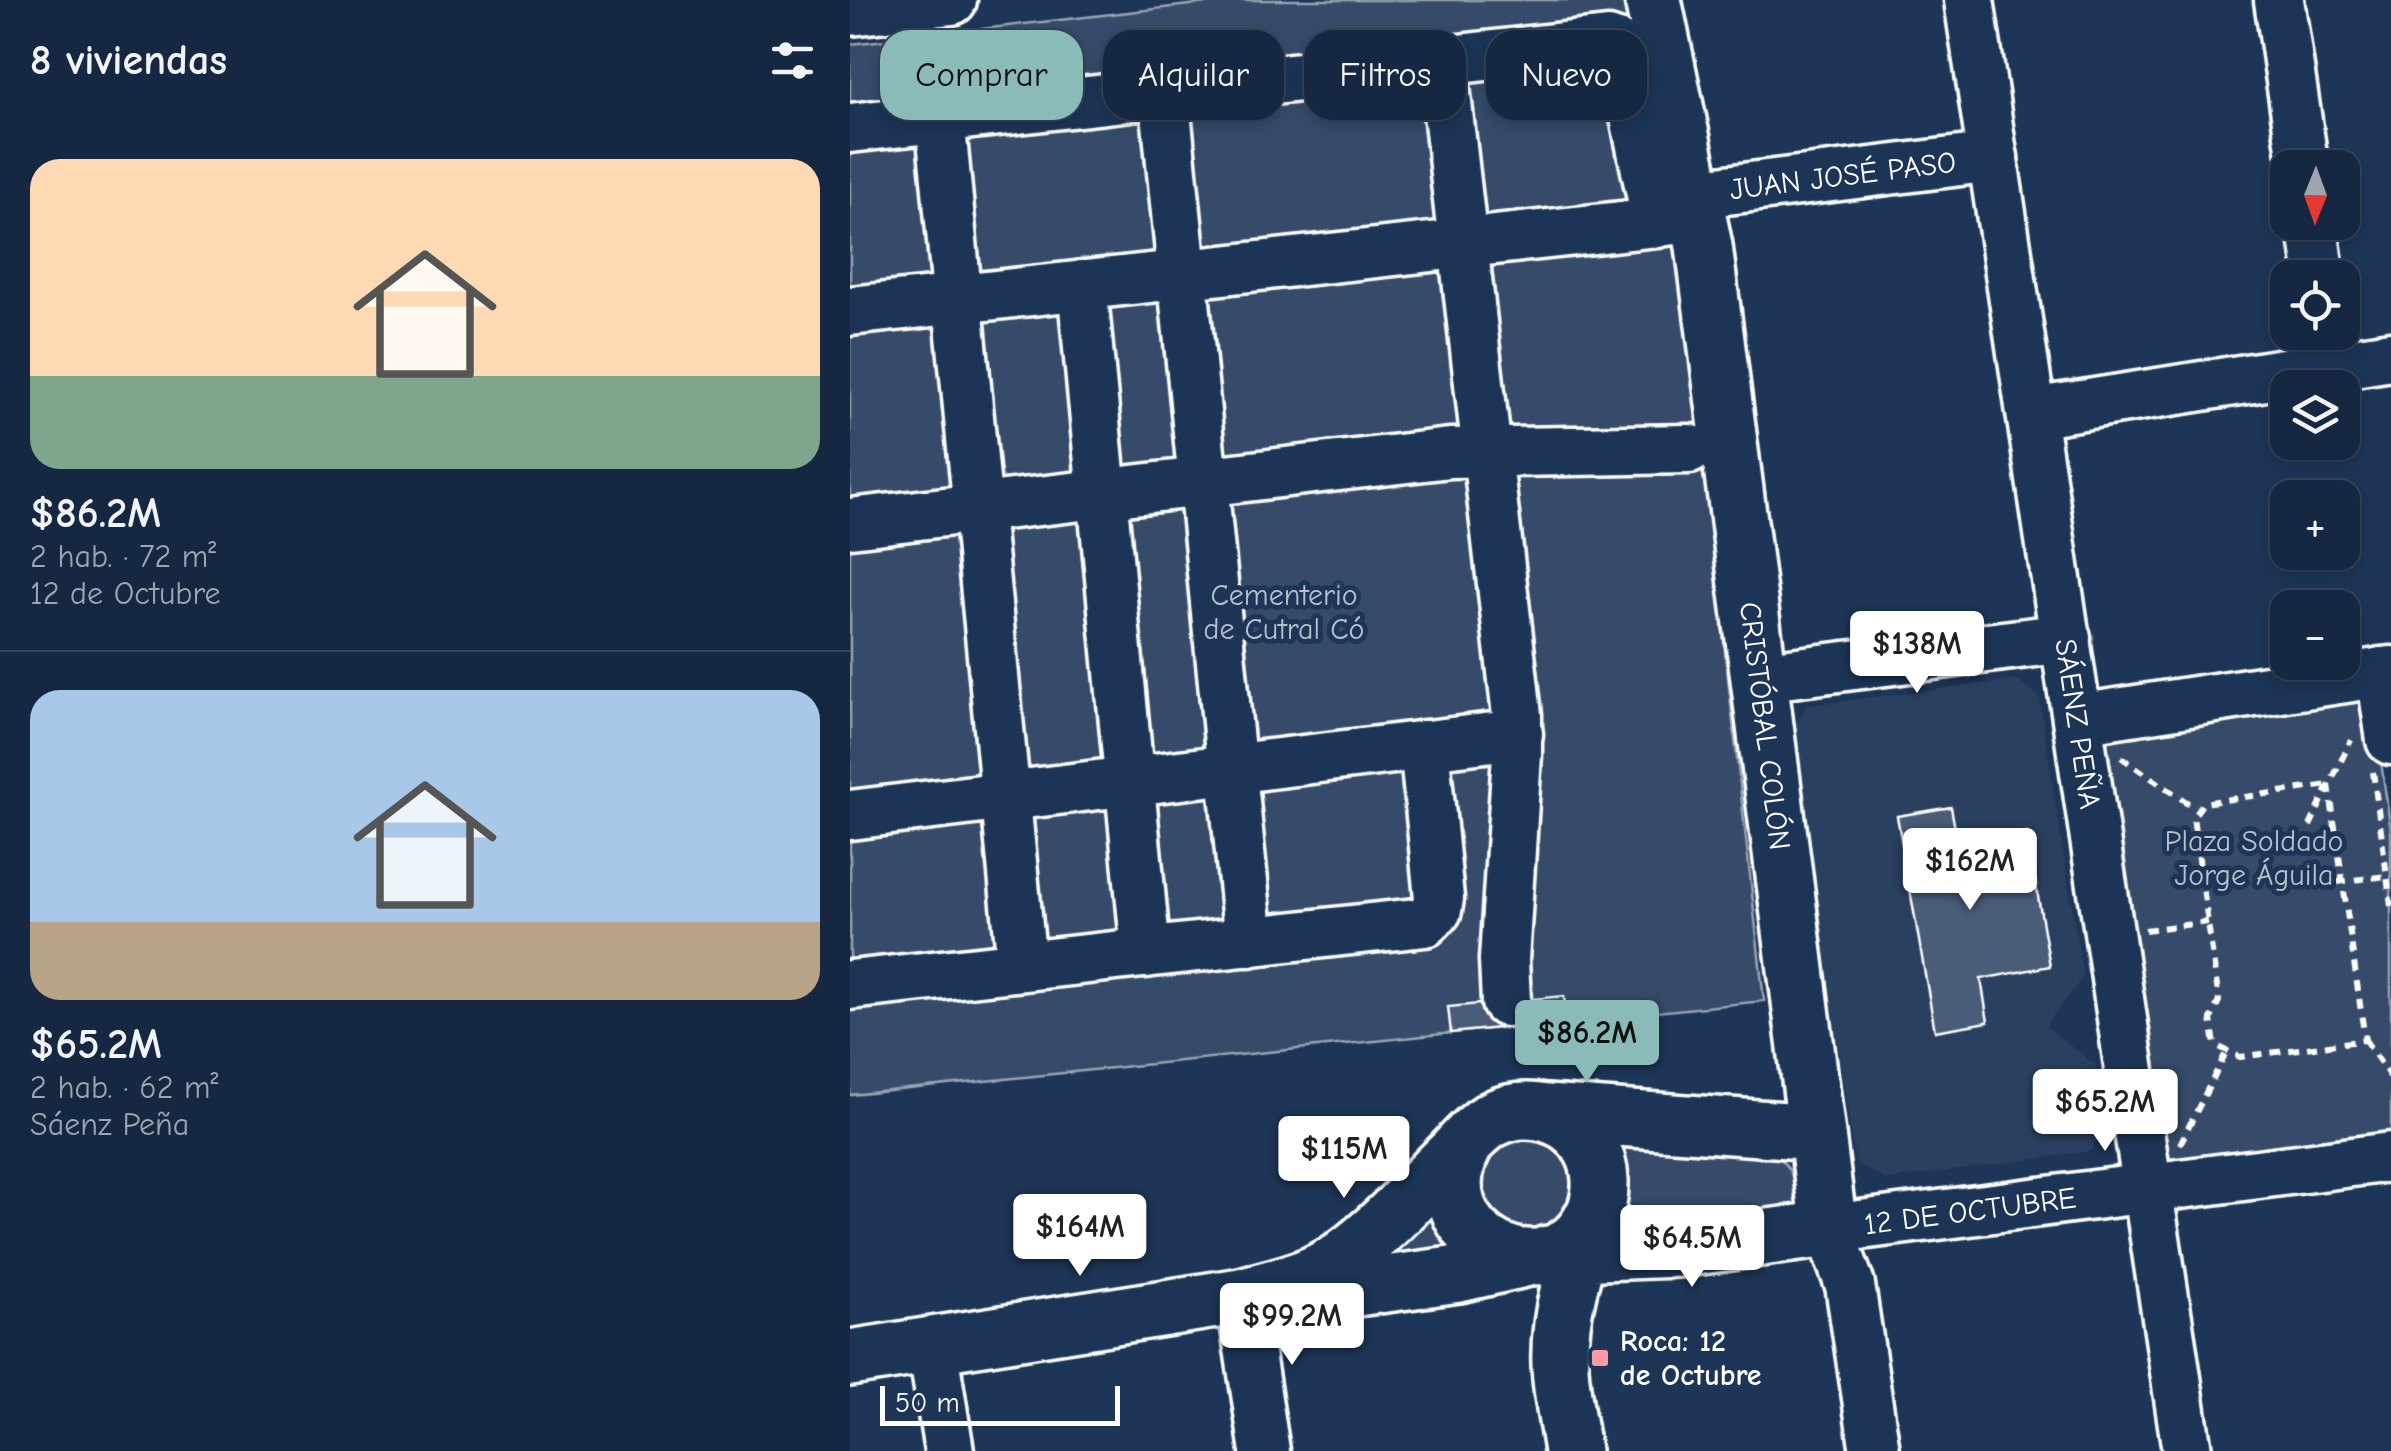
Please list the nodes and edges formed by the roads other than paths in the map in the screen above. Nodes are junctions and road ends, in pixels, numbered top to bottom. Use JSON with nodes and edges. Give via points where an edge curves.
{"nodes":[{"id":1,"x":952,"y":0,"type":"edge"},
{"id":2,"x":1654,"y":0,"type":"edge"},
{"id":3,"x":1969,"y":0,"type":"edge"},
{"id":4,"x":2279,"y":0,"type":"edge"},
{"id":5,"x":850,"y":12,"type":"edge"},
{"id":6,"x":1466,"y":57,"type":"edge"},
{"id":7,"x":915,"y":120,"type":"edge"},
{"id":8,"x":940,"y":120,"type":"edge"},
{"id":9,"x":1167,"y":120,"type":"edge"},
{"id":10,"x":1449,"y":120,"type":"edge"},
{"id":11,"x":850,"y":128,"type":"edge"},
{"id":12,"x":2301,"y":150,"type":"edge"},
{"id":13,"x":1993,"y":157,"type":"junction"},
{"id":14,"x":1683,"y":212,"type":"junction"},
{"id":15,"x":1463,"y":244,"type":"junction"},
{"id":16,"x":1182,"y":274,"type":"junction"},
{"id":17,"x":1082,"y":286,"type":"junction"},
{"id":18,"x":958,"y":299,"type":"junction"},
{"id":19,"x":850,"y":311,"type":"edge"},
{"id":20,"x":2325,"y":350,"type":"edge"},
{"id":21,"x":2339,"y":350,"type":"edge"},
{"id":22,"x":2391,"y":356,"type":"edge"},
{"id":23,"x":2032,"y":413,"type":"junction"},
{"id":24,"x":1689,"y":448,"type":"dead end"},
{"id":25,"x":1487,"y":452,"type":"junction"},
{"id":26,"x":1202,"y":482,"type":"junction"},
{"id":27,"x":1102,"y":494,"type":"junction"},
{"id":28,"x":978,"y":508,"type":"junction"},
{"id":29,"x":850,"y":523,"type":"edge"},
{"id":30,"x":2066,"y":638,"type":"junction"},
{"id":31,"x":2386,"y":672,"type":"edge"},
{"id":32,"x":1758,"y":677,"type":"junction"},
{"id":33,"x":2078,"y":719,"type":"junction"},
{"id":34,"x":1518,"y":734,"type":"junction"},
{"id":35,"x":2373,"y":744,"type":"edge"},
{"id":36,"x":1424,"y":745,"type":"junction"},
{"id":37,"x":1231,"y":768,"type":"junction"},
{"id":38,"x":1130,"y":781,"type":"junction"},
{"id":39,"x":1005,"y":796,"type":"junction"},
{"id":40,"x":850,"y":815,"type":"edge"},
{"id":41,"x":1248,"y":942,"type":"junction"},
{"id":42,"x":1146,"y":952,"type":"junction"},
{"id":43,"x":1022,"y":966,"type":"junction"},
{"id":44,"x":850,"y":985,"type":"edge"},
{"id":45,"x":1506,"y":1002,"type":"dead end"},
{"id":46,"x":1546,"y":1113,"type":"junction"},
{"id":47,"x":1816,"y":1132,"type":"junction"},
{"id":48,"x":1466,"y":1142,"type":"junction"},
{"id":49,"x":2391,"y":1157,"type":"edge"},
{"id":50,"x":2161,"y":1172,"type":"junction"},
{"id":51,"x":1829,"y":1229,"type":"junction"},
{"id":52,"x":1541,"y":1249,"type":"junction"},
{"id":53,"x":1242,"y":1296,"type":"junction"},
{"id":54,"x":932,"y":1345,"type":"junction"},
{"id":55,"x":850,"y":1358,"type":"edge"},
{"id":56,"x":950,"y":1451,"type":"edge"},
{"id":57,"x":1265,"y":1451,"type":"edge"},
{"id":58,"x":1572,"y":1451,"type":"edge"},
{"id":59,"x":1876,"y":1451,"type":"edge"},
{"id":60,"x":2188,"y":1451,"type":"edge"}],
"edges":[{"from":1,"to":5,"type":"street"},
{"from":2,"to":14,"type":"main road","name":"CRISTÓBAL COLÓN"},
{"from":3,"to":13,"type":"street","name":"SÁENZ PEÑA"},
{"from":4,"to":12,"type":"street"},
{"from":6,"to":14,"type":"street","via":[[1617,45]]},
{"from":7,"to":11,"type":"street"},
{"from":8,"to":18,"type":"street"},
{"from":9,"to":16,"type":"street"},
{"from":10,"to":15,"type":"street"},
{"from":13,"to":14,"type":"street","name":"JUAN JOSÉ PASO"},
{"from":13,"to":23,"type":"street","name":"SÁENZ PEÑA"},
{"from":14,"to":15,"type":"street","name":"JUAN JOSÉ PASO"},
{"from":14,"to":32,"type":"main road","name":"CRISTÓBAL COLÓN"},
{"from":15,"to":16,"type":"street","name":"JUAN JOSÉ PASO"},
{"from":15,"to":25,"type":"street"},
{"from":16,"to":17,"type":"street","name":"JUAN JOSÉ PASO"},
{"from":16,"to":26,"type":"street"},
{"from":17,"to":18,"type":"street","name":"JUAN JOSÉ PASO"},
{"from":17,"to":27,"type":"street"},
{"from":18,"to":19,"type":"street","name":"JUAN JOSÉ PASO"},
{"from":18,"to":28,"type":"street"},
{"from":20,"to":23,"type":"street"},
{"from":21,"to":22,"type":"street"},
{"from":23,"to":30,"type":"street","name":"SÁENZ PEÑA"},
{"from":24,"to":25,"type":"street"},
{"from":25,"to":26,"type":"street"},
{"from":25,"to":34,"type":"street"},
{"from":26,"to":27,"type":"street"},
{"from":26,"to":37,"type":"street"},
{"from":27,"to":28,"type":"street"},
{"from":27,"to":38,"type":"street"},
{"from":28,"to":29,"type":"street"},
{"from":28,"to":39,"type":"street"},
{"from":30,"to":32,"type":"street"},
{"from":30,"to":33,"type":"street","name":"SÁENZ PEÑA"},
{"from":31,"to":33,"type":"street"},
{"from":31,"to":35,"type":"street"},
{"from":32,"to":47,"type":"main road","name":"CRISTÓBAL COLÓN"},
{"from":33,"to":50,"type":"street","name":"SÁENZ PEÑA"},
{"from":34,"to":36,"type":"street"},
{"from":34,"to":45,"type":"street"},
{"from":36,"to":37,"type":"street"},
{"from":36,"to":41,"type":"street","via":[[1434,915],[1420,923]]},
{"from":37,"to":38,"type":"street"},
{"from":37,"to":41,"type":"street"},
{"from":38,"to":39,"type":"street"},
{"from":38,"to":42,"type":"street"},
{"from":39,"to":40,"type":"street"},
{"from":39,"to":43,"type":"street"},
{"from":41,"to":42,"type":"street"},
{"from":42,"to":43,"type":"street"},
{"from":43,"to":44,"type":"street"},
{"from":46,"to":47,"type":"main road","name":"12 DE OCTUBRE"},
{"from":46,"to":48,"type":"main road","name":"12 DE OCTUBRE","via":[[1502,1115]]},
{"from":46,"to":52,"type":"main road","via":[[1572,1126],[1591,1148],[1600,1176],[1598,1204]]},
{"from":47,"to":51,"type":"main road","name":"CRISTÓBAL COLÓN"},
{"from":48,"to":52,"type":"main road","via":[[1454,1170],[1455,1199],[1467,1226]]},
{"from":48,"to":53,"type":"main road","name":"12 DE OCTUBRE","via":[[1340,1260]]},
{"from":49,"to":50,"type":"street","name":"12 DE OCTUBRE"},
{"from":50,"to":51,"type":"street","name":"12 DE OCTUBRE"},
{"from":50,"to":60,"type":"street","name":"SÁENZ PEÑA"},
{"from":51,"to":52,"type":"main road","name":"12 DE OCTUBRE","via":[[1678,1249]]},
{"from":51,"to":59,"type":"street","name":"CRISTÓBAL COLÓN","via":[[1850,1285]]},
{"from":52,"to":53,"type":"main road","name":"12 DE OCTUBRE","via":[[1459,1274]]},
{"from":52,"to":58,"type":"main road","via":[[1532,1300],[1560,1368]]},
{"from":53,"to":54,"type":"main road","name":"12 DE OCTUBRE"},
{"from":53,"to":57,"type":"street"},
{"from":54,"to":55,"type":"main road","name":"12 DE OCTUBRE"},
{"from":54,"to":56,"type":"street"}]}
